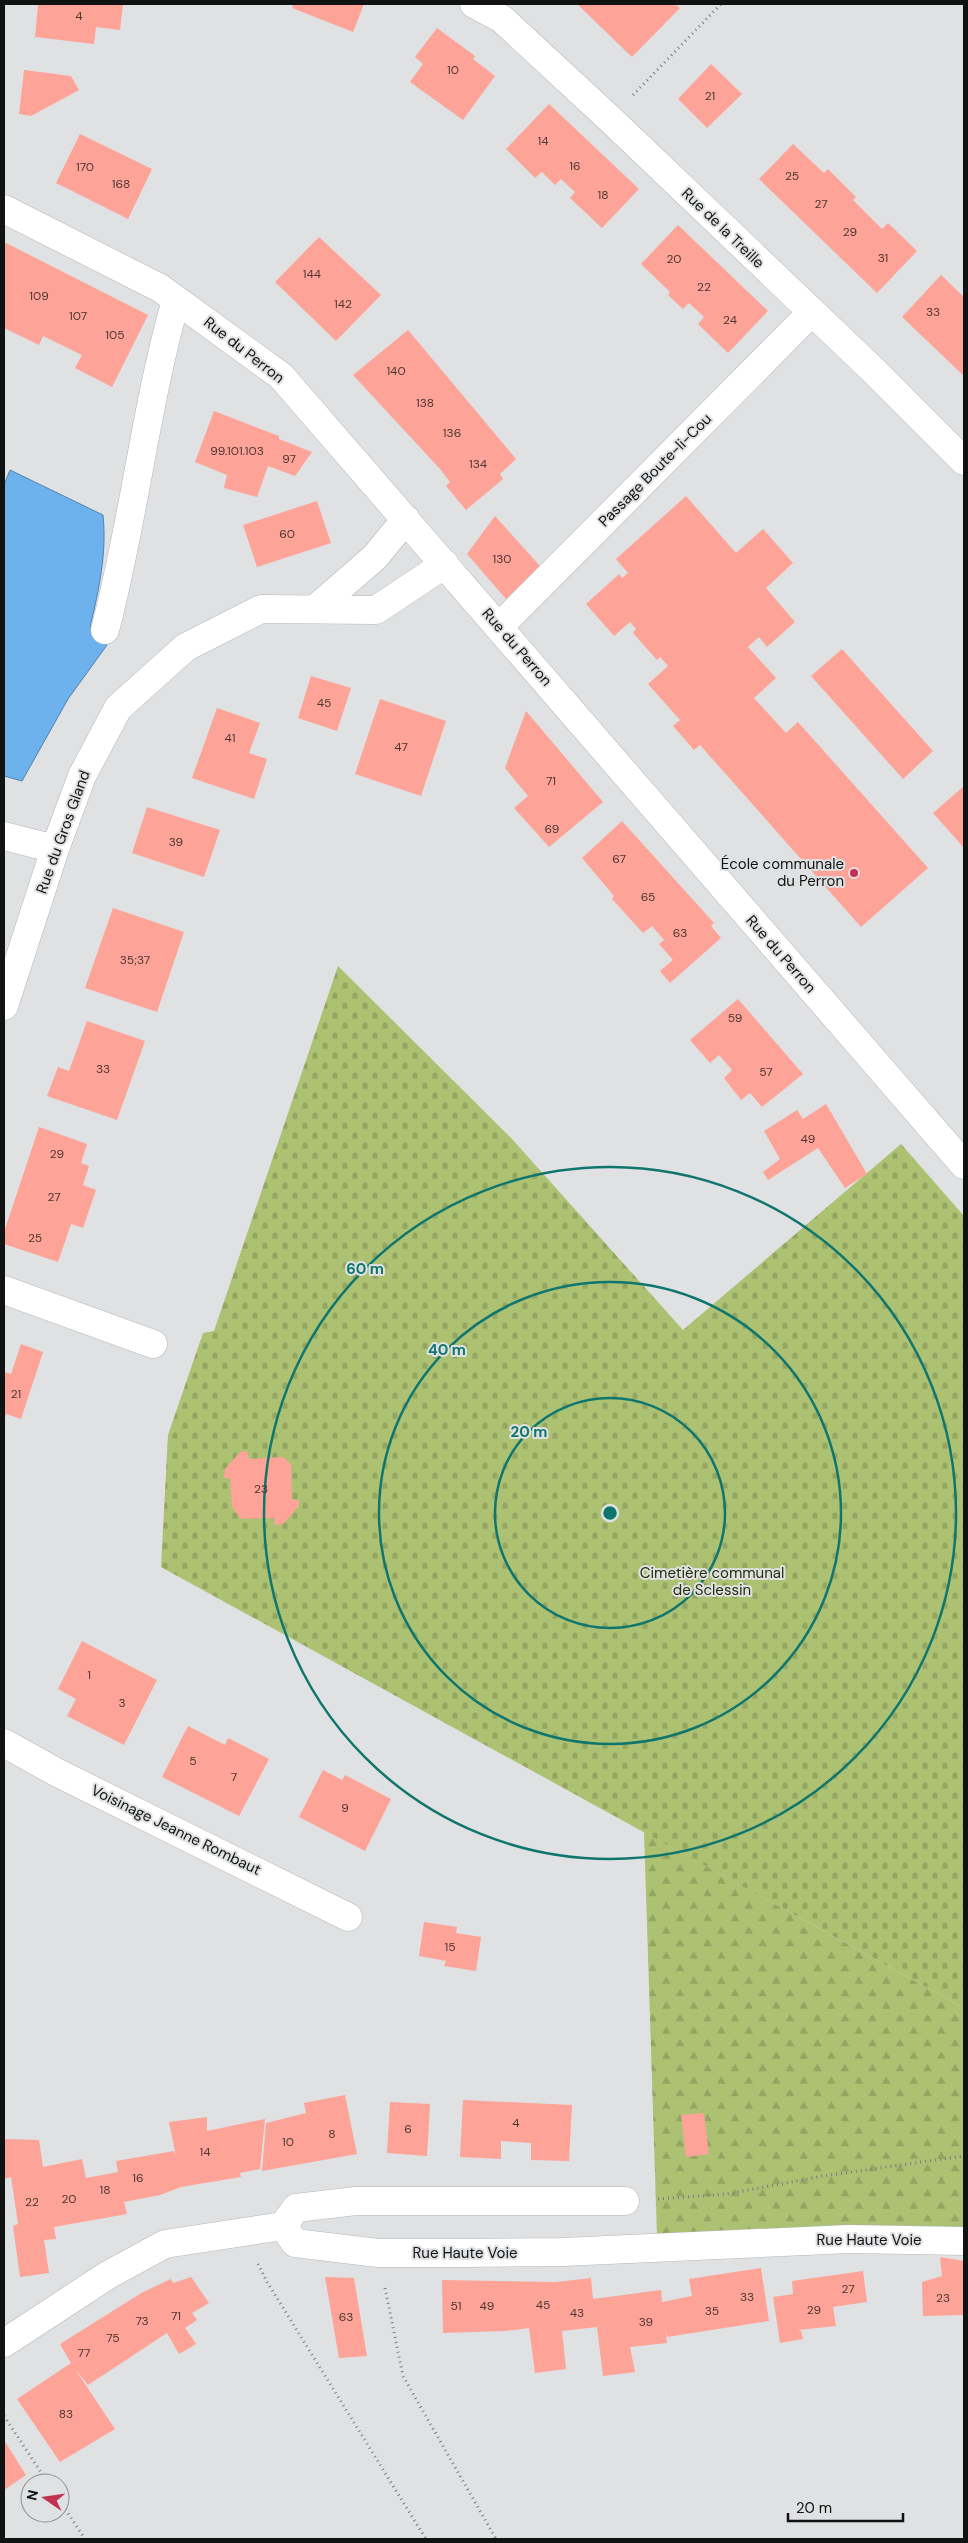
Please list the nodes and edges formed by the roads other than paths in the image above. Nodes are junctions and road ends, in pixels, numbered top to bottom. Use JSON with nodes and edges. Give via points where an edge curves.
{"nodes":[{"id":1,"x":474,"y":4,"type":"edge"},
{"id":2,"x":4,"y":209,"type":"edge"},
{"id":3,"x":176,"y":300,"type":"junction"},
{"id":4,"x":812,"y":313,"type":"junction"},
{"id":5,"x":964,"y":462,"type":"edge"},
{"id":6,"x":406,"y":519,"type":"junction"},
{"id":7,"x":445,"y":564,"type":"junction"},
{"id":8,"x":315,"y":609,"type":"junction"},
{"id":9,"x":499,"y":627,"type":"junction"},
{"id":10,"x":105,"y":630,"type":"dead end"},
{"id":11,"x":4,"y":836,"type":"edge"},
{"id":12,"x":55,"y":849,"type":"junction"},
{"id":13,"x":4,"y":1006,"type":"edge"},
{"id":14,"x":964,"y":1165,"type":"edge"},
{"id":15,"x":4,"y":1290,"type":"edge"},
{"id":16,"x":153,"y":1344,"type":"dead end"},
{"id":17,"x":4,"y":1743,"type":"edge"},
{"id":18,"x":348,"y":1917,"type":"dead end"},
{"id":19,"x":625,"y":2201,"type":"road end"},
{"id":20,"x":283,"y":2226,"type":"junction"},
{"id":21,"x":964,"y":2241,"type":"edge"},
{"id":22,"x":4,"y":2343,"type":"edge"}],
"edges":[{"from":1,"to":4,"type":"street","name":"Rue de la Treille","via":[[502,19]]},
{"from":2,"to":3,"type":"street","name":"Rue du Perron","via":[[160,288]]},
{"from":3,"to":6,"type":"street","name":"Rue du Perron","via":[[281,376]]},
{"from":3,"to":10,"type":"street","via":[[160,354],[118,580]]},
{"from":4,"to":5,"type":"street","name":"Rue de la Treille"},
{"from":4,"to":9,"type":"street","name":"Passage Boute-li-Cou"},
{"from":6,"to":7,"type":"street","name":"Rue du Perron"},
{"from":6,"to":8,"type":"street","via":[[375,557]]},
{"from":7,"to":8,"type":"street","name":"Rue du Gros Gland","via":[[376,610]]},
{"from":7,"to":9,"type":"street","name":"Rue du Perron"},
{"from":8,"to":12,"type":"street","name":"Rue du Gros Gland","via":[[261,610],[186,647],[118,708],[82,776]]},
{"from":9,"to":14,"type":"street","name":"Rue du Perron"},
{"from":11,"to":12,"type":"street"},
{"from":12,"to":13,"type":"street","name":"Rue du Gros Gland"},
{"from":15,"to":16,"type":"street"},
{"from":17,"to":18,"type":"street","name":"Voisinage Jeanne Rombaut"},
{"from":19,"to":20,"type":"street","via":[[356,2201],[296,2208]]},
{"from":20,"to":21,"type":"street","name":"Rue Haute Voie","via":[[295,2242],[378,2253],[563,2252],[849,2239]]},
{"from":20,"to":22,"type":"street","via":[[165,2244],[108,2275]]}]}
